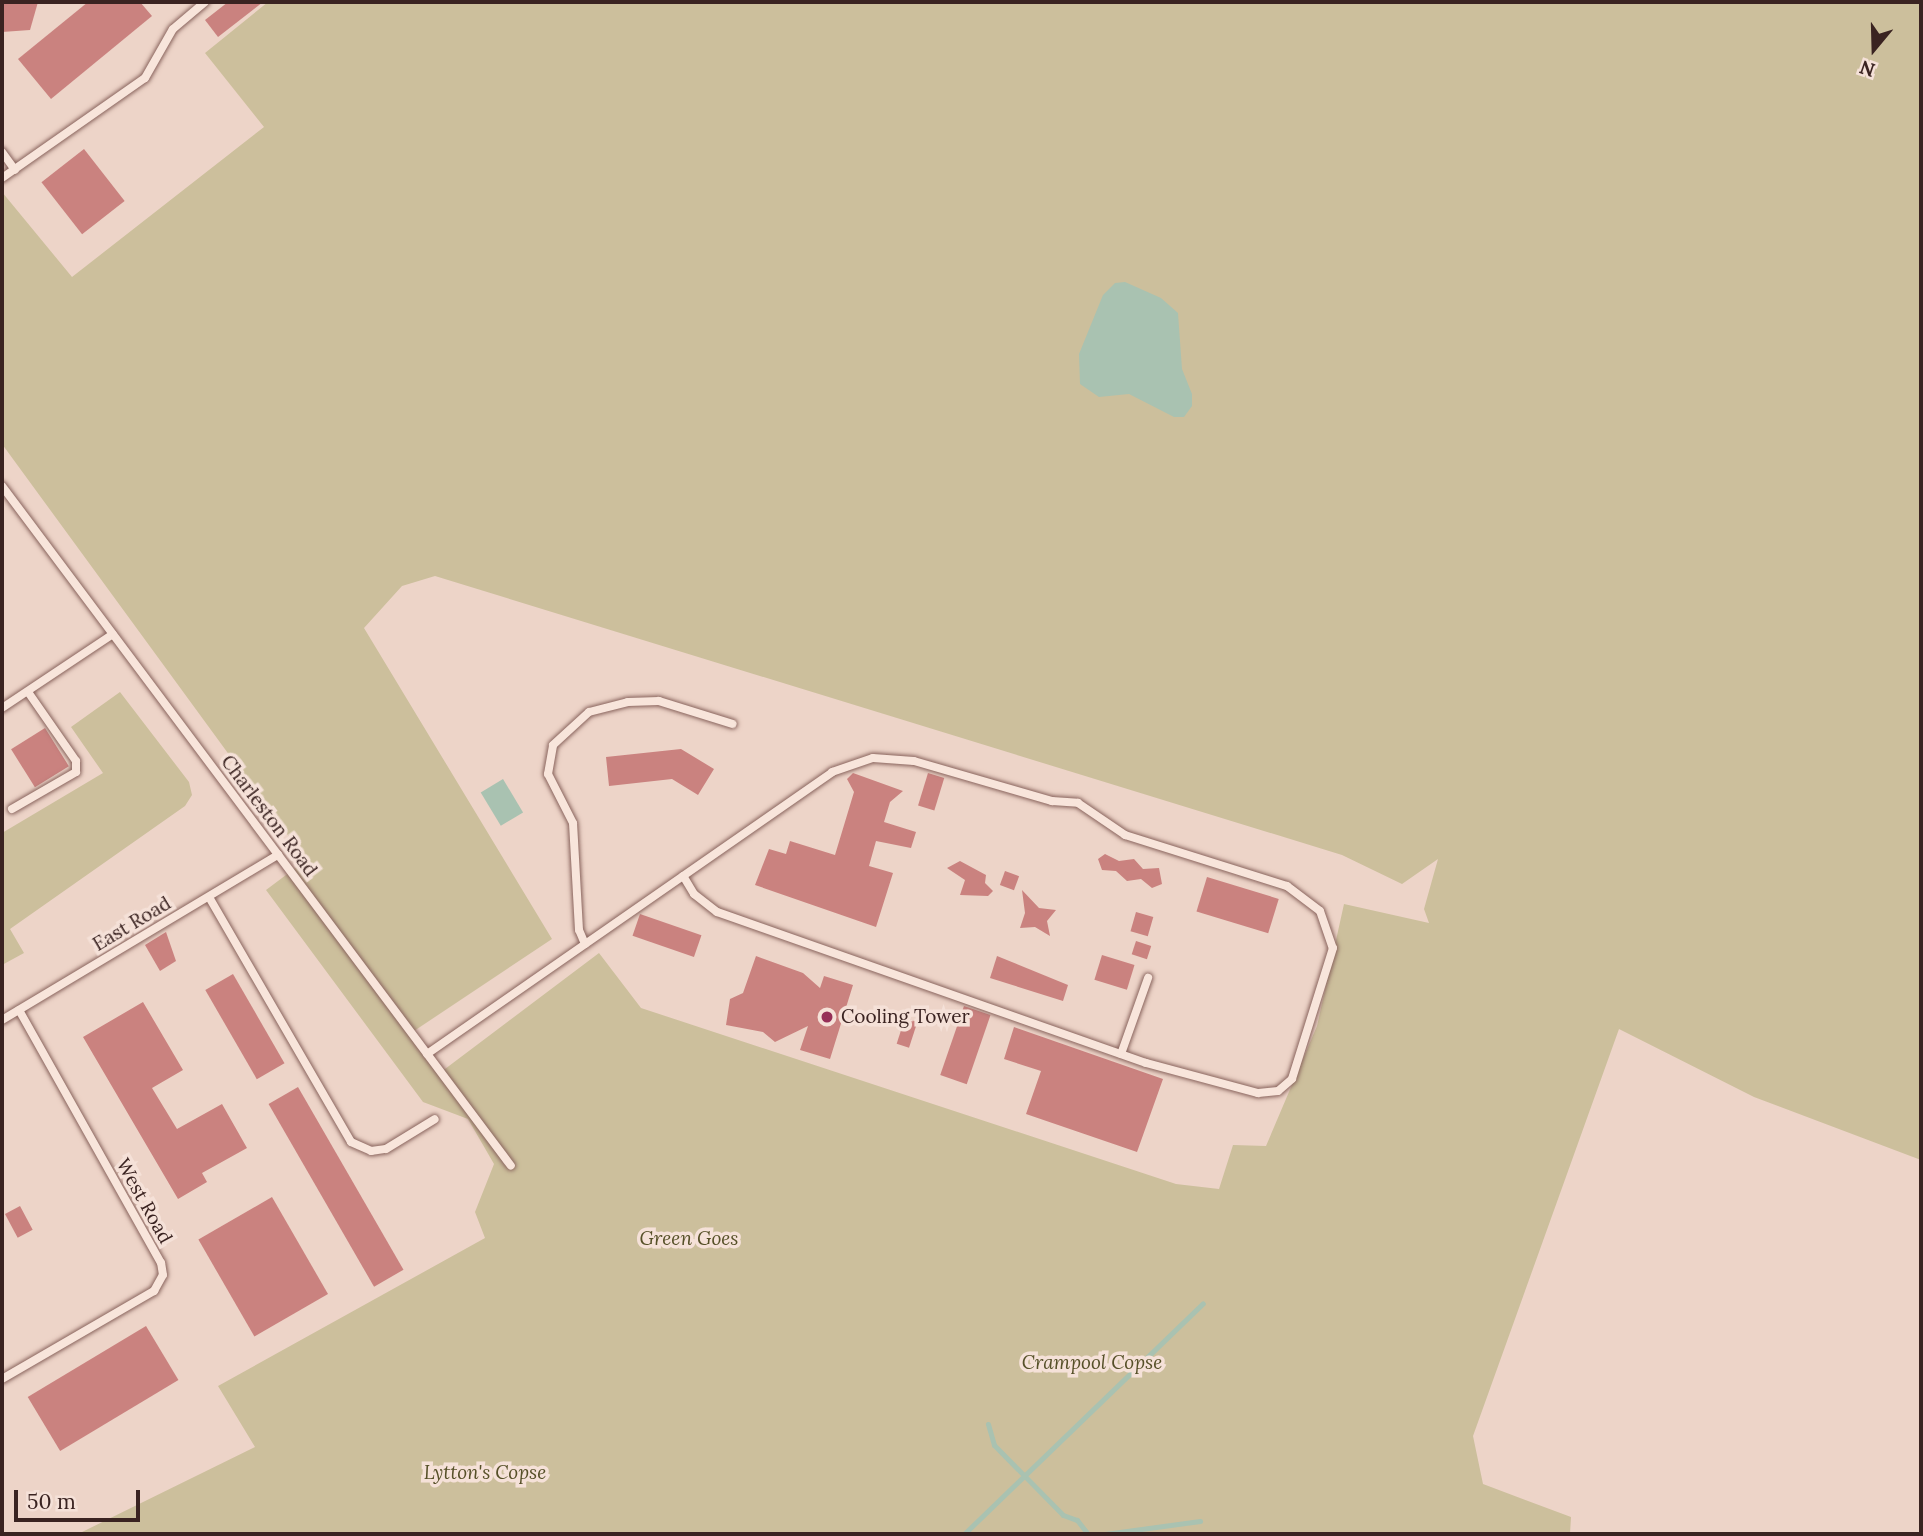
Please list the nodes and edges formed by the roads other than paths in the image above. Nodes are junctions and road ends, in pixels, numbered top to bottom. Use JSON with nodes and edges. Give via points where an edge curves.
{"nodes":[{"id":1,"x":205,"y":2,"type":"edge"},
{"id":2,"x":2,"y":152,"type":"edge"},
{"id":3,"x":15,"y":170,"type":"junction"},
{"id":4,"x":2,"y":178,"type":"edge"},
{"id":5,"x":2,"y":486,"type":"edge"},
{"id":6,"x":113,"y":634,"type":"junction"},
{"id":7,"x":29,"y":692,"type":"junction"},
{"id":8,"x":2,"y":708,"type":"edge"},
{"id":9,"x":733,"y":724,"type":"dead end"},
{"id":10,"x":12,"y":809,"type":"dead end"},
{"id":11,"x":278,"y":855,"type":"junction"},
{"id":12,"x":682,"y":876,"type":"junction"},
{"id":13,"x":209,"y":897,"type":"junction"},
{"id":14,"x":585,"y":944,"type":"junction"},
{"id":15,"x":1148,"y":978,"type":"dead end"},
{"id":16,"x":19,"y":1010,"type":"junction"},
{"id":17,"x":2,"y":1020,"type":"edge"},
{"id":18,"x":427,"y":1054,"type":"junction"},
{"id":19,"x":1121,"y":1054,"type":"junction"},
{"id":20,"x":435,"y":1119,"type":"dead end"},
{"id":21,"x":511,"y":1166,"type":"dead end"},
{"id":22,"x":2,"y":1378,"type":"edge"}],
"edges":[{"from":1,"to":3,"type":"lane","via":[[173,29],[145,78]]},
{"from":2,"to":3,"type":"lane"},
{"from":3,"to":4,"type":"lane"},
{"from":5,"to":6,"type":"lane","name":"Charleston Road"},
{"from":6,"to":7,"type":"lane"},
{"from":6,"to":11,"type":"lane","name":"Charleston Road"},
{"from":7,"to":8,"type":"lane"},
{"from":7,"to":10,"type":"lane","via":[[76,761],[76,772]]},
{"from":9,"to":14,"type":"lane","via":[[670,703],[628,702],[589,712],[553,745],[548,774],[573,823],[579,930]]},
{"from":11,"to":13,"type":"lane","name":"East Road"},
{"from":11,"to":18,"type":"lane","name":"Charleston Road"},
{"from":12,"to":14,"type":"lane"},
{"from":12,"to":19,"type":"lane","via":[[694,894],[717,912]]},
{"from":12,"to":19,"type":"lane","via":[[832,772],[852,763],[888,757],[1052,801],[1078,803],[1125,835],[1287,886],[1320,911],[1333,938],[1331,959],[1286,1086],[1269,1093],[1245,1091]]},
{"from":13,"to":16,"type":"lane","name":"East Road"},
{"from":13,"to":20,"type":"lane","via":[[351,1142],[371,1151],[387,1149]]},
{"from":14,"to":18,"type":"lane"},
{"from":15,"to":19,"type":"lane"},
{"from":16,"to":17,"type":"lane","name":"East Road"},
{"from":16,"to":22,"type":"lane","name":"West Road","via":[[161,1263],[163,1275],[153,1291]]},
{"from":18,"to":21,"type":"lane","name":"Charleston Road"}]}
